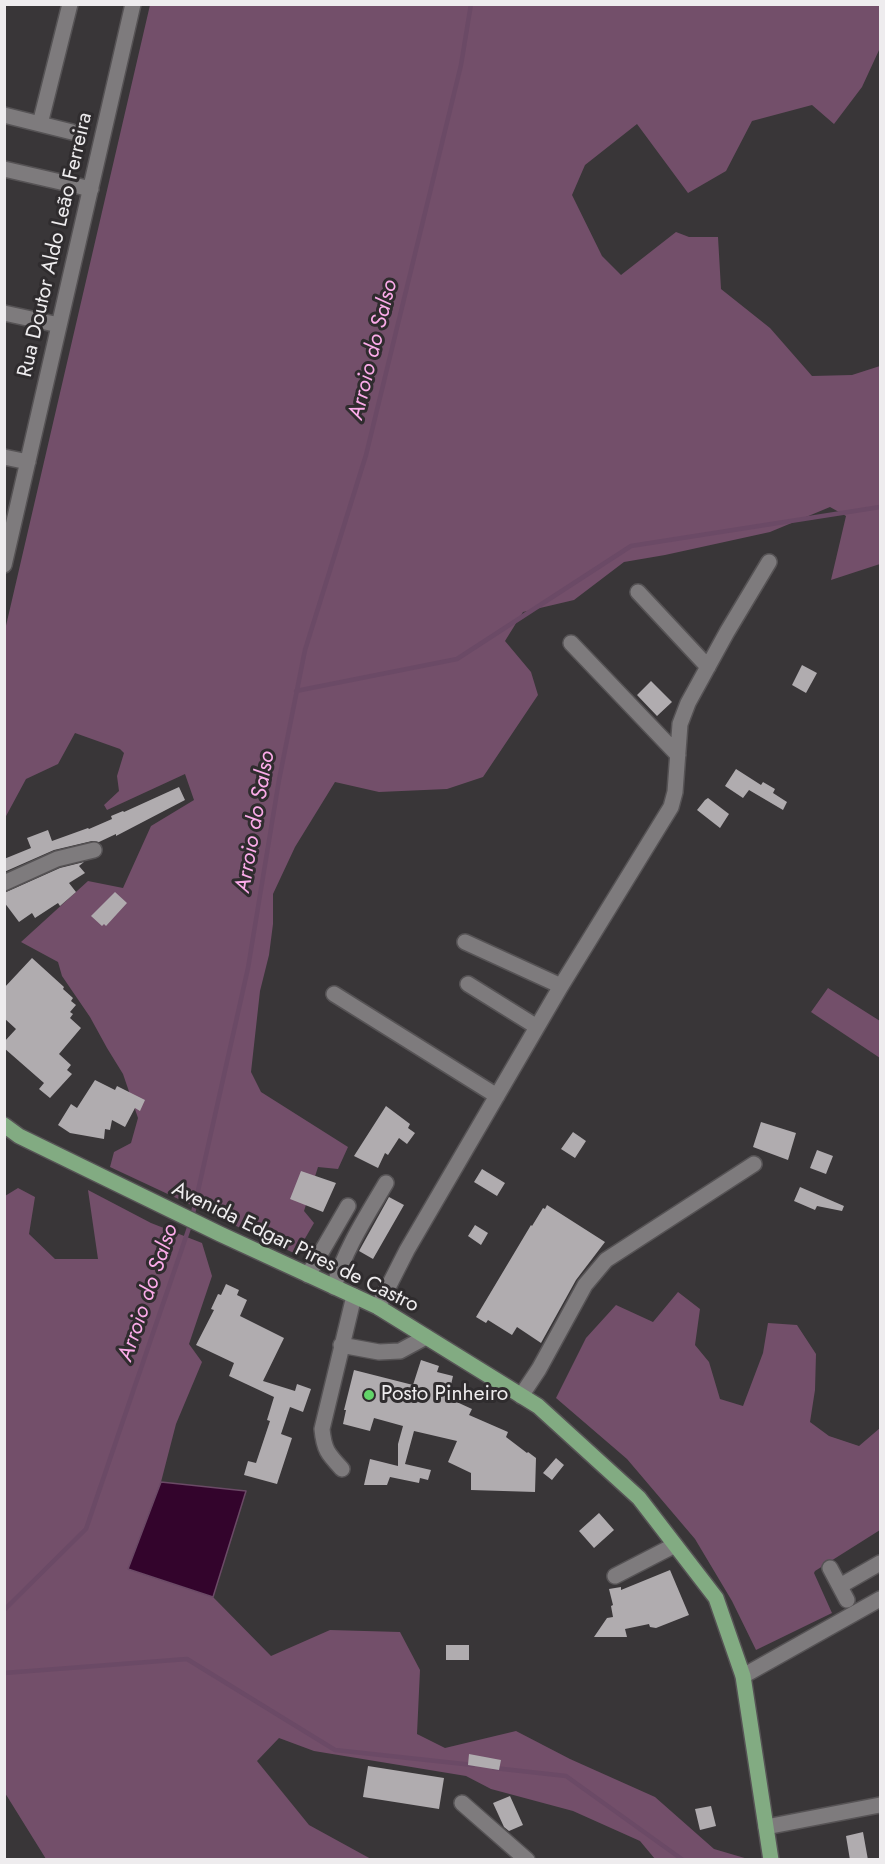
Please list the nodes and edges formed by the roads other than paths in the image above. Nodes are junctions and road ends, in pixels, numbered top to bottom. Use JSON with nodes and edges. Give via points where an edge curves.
{"nodes":[{"id":1,"x":70,"y":4,"type":"edge"},
{"id":2,"x":133,"y":4,"type":"edge"},
{"id":3,"x":4,"y":115,"type":"edge"},
{"id":4,"x":40,"y":124,"type":"junction"},
{"id":5,"x":72,"y":132,"type":"dead end"},
{"id":6,"x":4,"y":169,"type":"edge"},
{"id":7,"x":91,"y":189,"type":"junction"},
{"id":8,"x":4,"y":313,"type":"edge"},
{"id":9,"x":59,"y":325,"type":"junction"},
{"id":10,"x":4,"y":457,"type":"edge"},
{"id":11,"x":28,"y":462,"type":"junction"},
{"id":12,"x":769,"y":562,"type":"dead end"},
{"id":13,"x":4,"y":565,"type":"edge"},
{"id":14,"x":638,"y":592,"type":"dead end"},
{"id":15,"x":571,"y":643,"type":"dead end"},
{"id":16,"x":708,"y":667,"type":"junction"},
{"id":17,"x":678,"y":755,"type":"junction"},
{"id":18,"x":94,"y":850,"type":"dead end"},
{"id":19,"x":4,"y":883,"type":"edge"},
{"id":20,"x":465,"y":942,"type":"dead end"},
{"id":21,"x":468,"y":984,"type":"dead end"},
{"id":22,"x":561,"y":986,"type":"junction"},
{"id":23,"x":334,"y":994,"type":"dead end"},
{"id":24,"x":537,"y":1027,"type":"junction"},
{"id":25,"x":497,"y":1096,"type":"junction"},
{"id":26,"x":4,"y":1125,"type":"edge"},
{"id":27,"x":754,"y":1164,"type":"dead end"},
{"id":28,"x":386,"y":1184,"type":"dead end"},
{"id":29,"x":348,"y":1206,"type":"dead end"},
{"id":30,"x":308,"y":1275,"type":"junction"},
{"id":31,"x":334,"y":1287,"type":"junction"},
{"id":32,"x":354,"y":1296,"type":"junction"},
{"id":33,"x":378,"y":1307,"type":"junction"},
{"id":34,"x":426,"y":1336,"type":"junction"},
{"id":35,"x":342,"y":1345,"type":"junction"},
{"id":36,"x":521,"y":1396,"type":"junction"},
{"id":37,"x":342,"y":1469,"type":"dead end"},
{"id":38,"x":675,"y":1545,"type":"junction"},
{"id":39,"x":880,"y":1563,"type":"edge"},
{"id":40,"x":830,"y":1568,"type":"dead end"},
{"id":41,"x":615,"y":1576,"type":"dead end"},
{"id":42,"x":880,"y":1599,"type":"edge"},
{"id":43,"x":744,"y":1676,"type":"junction"},
{"id":44,"x":462,"y":1803,"type":"dead end"},
{"id":45,"x":880,"y":1805,"type":"edge"},
{"id":46,"x":766,"y":1827,"type":"junction"},
{"id":47,"x":527,"y":1860,"type":"edge"},
{"id":48,"x":771,"y":1860,"type":"edge"}],
"edges":[{"from":1,"to":4,"type":"street"},
{"from":2,"to":7,"type":"street","name":"Rua Doutor Aldo Leão Ferreira"},
{"from":3,"to":4,"type":"street"},
{"from":4,"to":5,"type":"street"},
{"from":6,"to":7,"type":"street"},
{"from":7,"to":9,"type":"street","name":"Rua Doutor Aldo Leão Ferreira"},
{"from":8,"to":9,"type":"street"},
{"from":9,"to":11,"type":"street","name":"Rua Doutor Aldo Leão Ferreira"},
{"from":10,"to":11,"type":"street"},
{"from":11,"to":13,"type":"street","name":"Rua Doutor Aldo Leão Ferreira"},
{"from":12,"to":16,"type":"street"},
{"from":14,"to":16,"type":"street"},
{"from":15,"to":17,"type":"street"},
{"from":16,"to":17,"type":"street","via":[[680,724]]},
{"from":17,"to":22,"type":"street","via":[[671,807]]},
{"from":18,"to":19,"type":"street","via":[[57,860]]},
{"from":20,"to":22,"type":"street"},
{"from":21,"to":24,"type":"street"},
{"from":22,"to":24,"type":"street"},
{"from":23,"to":25,"type":"street"},
{"from":24,"to":25,"type":"street"},
{"from":25,"to":33,"type":"street"},
{"from":26,"to":30,"type":"main road","name":"Avenida Edgar Pires de Castro","via":[[19,1136]]},
{"from":27,"to":36,"type":"street","via":[[606,1260],[585,1286]]},
{"from":28,"to":31,"type":"street","via":[[353,1238]]},
{"from":29,"to":30,"type":"street"},
{"from":30,"to":31,"type":"main road","name":"Avenida Edgar Pires de Castro"},
{"from":31,"to":32,"type":"main road","name":"Avenida Edgar Pires de Castro"},
{"from":32,"to":33,"type":"main road","name":"Avenida Edgar Pires de Castro"},
{"from":32,"to":35,"type":"street"},
{"from":33,"to":34,"type":"main road","name":"Avenida Edgar Pires de Castro"},
{"from":34,"to":35,"type":"street","via":[[400,1351],[379,1352]]},
{"from":34,"to":36,"type":"main road","name":"Avenida Edgar Pires de Castro"},
{"from":35,"to":37,"type":"street","via":[[322,1429],[327,1454]]},
{"from":36,"to":38,"type":"main road","name":"Avenida Edgar Pires de Castro","via":[[538,1406],[639,1498]]},
{"from":38,"to":41,"type":"street"},
{"from":38,"to":43,"type":"main road","name":"Avenida Edgar Pires de Castro","via":[[716,1598]]},
{"from":39,"to":40,"type":"street","via":[[844,1593]]},
{"from":42,"to":43,"type":"street"},
{"from":43,"to":46,"type":"main road","name":"Avenida Edgar Pires de Castro"},
{"from":44,"to":47,"type":"street"},
{"from":45,"to":46,"type":"street"},
{"from":46,"to":48,"type":"main road","name":"Avenida Edgar Pires de Castro"}]}
